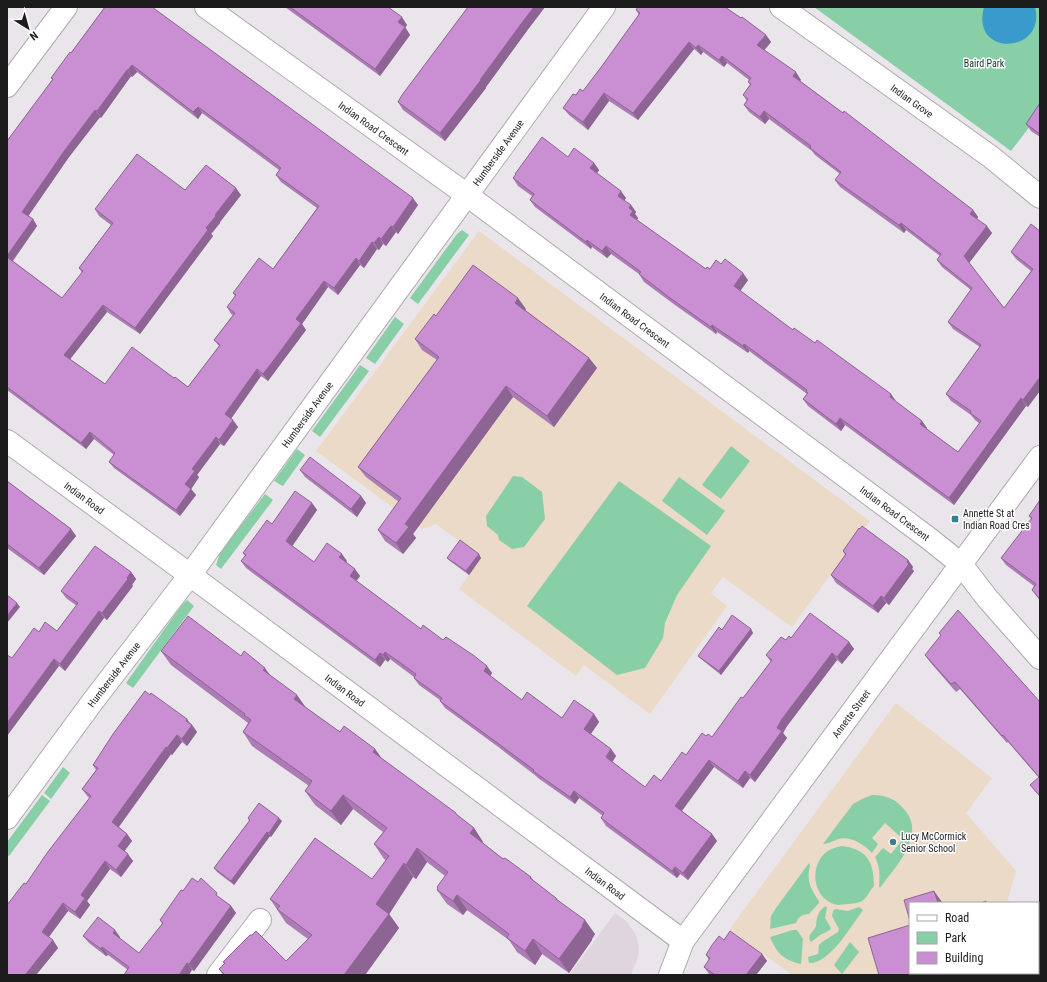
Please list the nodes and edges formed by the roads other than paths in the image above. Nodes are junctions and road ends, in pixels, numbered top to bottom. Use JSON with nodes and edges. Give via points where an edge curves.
{"nodes":[{"id":1,"x":66,"y":7,"type":"edge"},
{"id":2,"x":206,"y":7,"type":"edge"},
{"id":3,"x":604,"y":7,"type":"edge"},
{"id":4,"x":781,"y":7,"type":"edge"},
{"id":5,"x":7,"y":86,"type":"edge"},
{"id":6,"x":467,"y":196,"type":"junction"},
{"id":7,"x":1040,"y":197,"type":"edge"},
{"id":8,"x":7,"y":441,"type":"edge"},
{"id":9,"x":1040,"y":457,"type":"edge"},
{"id":10,"x":961,"y":564,"type":"junction"},
{"id":11,"x":190,"y":575,"type":"junction"},
{"id":12,"x":1040,"y":658,"type":"edge"},
{"id":13,"x":7,"y":818,"type":"edge"},
{"id":14,"x":260,"y":920,"type":"dead end"},
{"id":15,"x":683,"y":941,"type":"junction"},
{"id":16,"x":218,"y":975,"type":"edge"},
{"id":17,"x":670,"y":975,"type":"edge"}],
"edges":[{"from":1,"to":5,"type":"street"},
{"from":2,"to":6,"type":"street","name":"Indian Road Crescent"},
{"from":3,"to":6,"type":"street","name":"Humberside Avenue"},
{"from":4,"to":7,"type":"street","name":"Indian Grove","via":[[991,157]]},
{"from":6,"to":10,"type":"street","name":"Indian Road Crescent"},
{"from":6,"to":11,"type":"street","name":"Humberside Avenue"},
{"from":8,"to":11,"type":"street","name":"Indian Road"},
{"from":9,"to":10,"type":"street","name":"Annette Street"},
{"from":10,"to":12,"type":"street","name":"Indian Road Crescent"},
{"from":10,"to":15,"type":"street","name":"Annette Street"},
{"from":11,"to":13,"type":"street","name":"Humberside Avenue"},
{"from":11,"to":15,"type":"street","name":"Indian Road"},
{"from":14,"to":16,"type":"street"},
{"from":15,"to":17,"type":"street","name":"Annette Street"}]}
